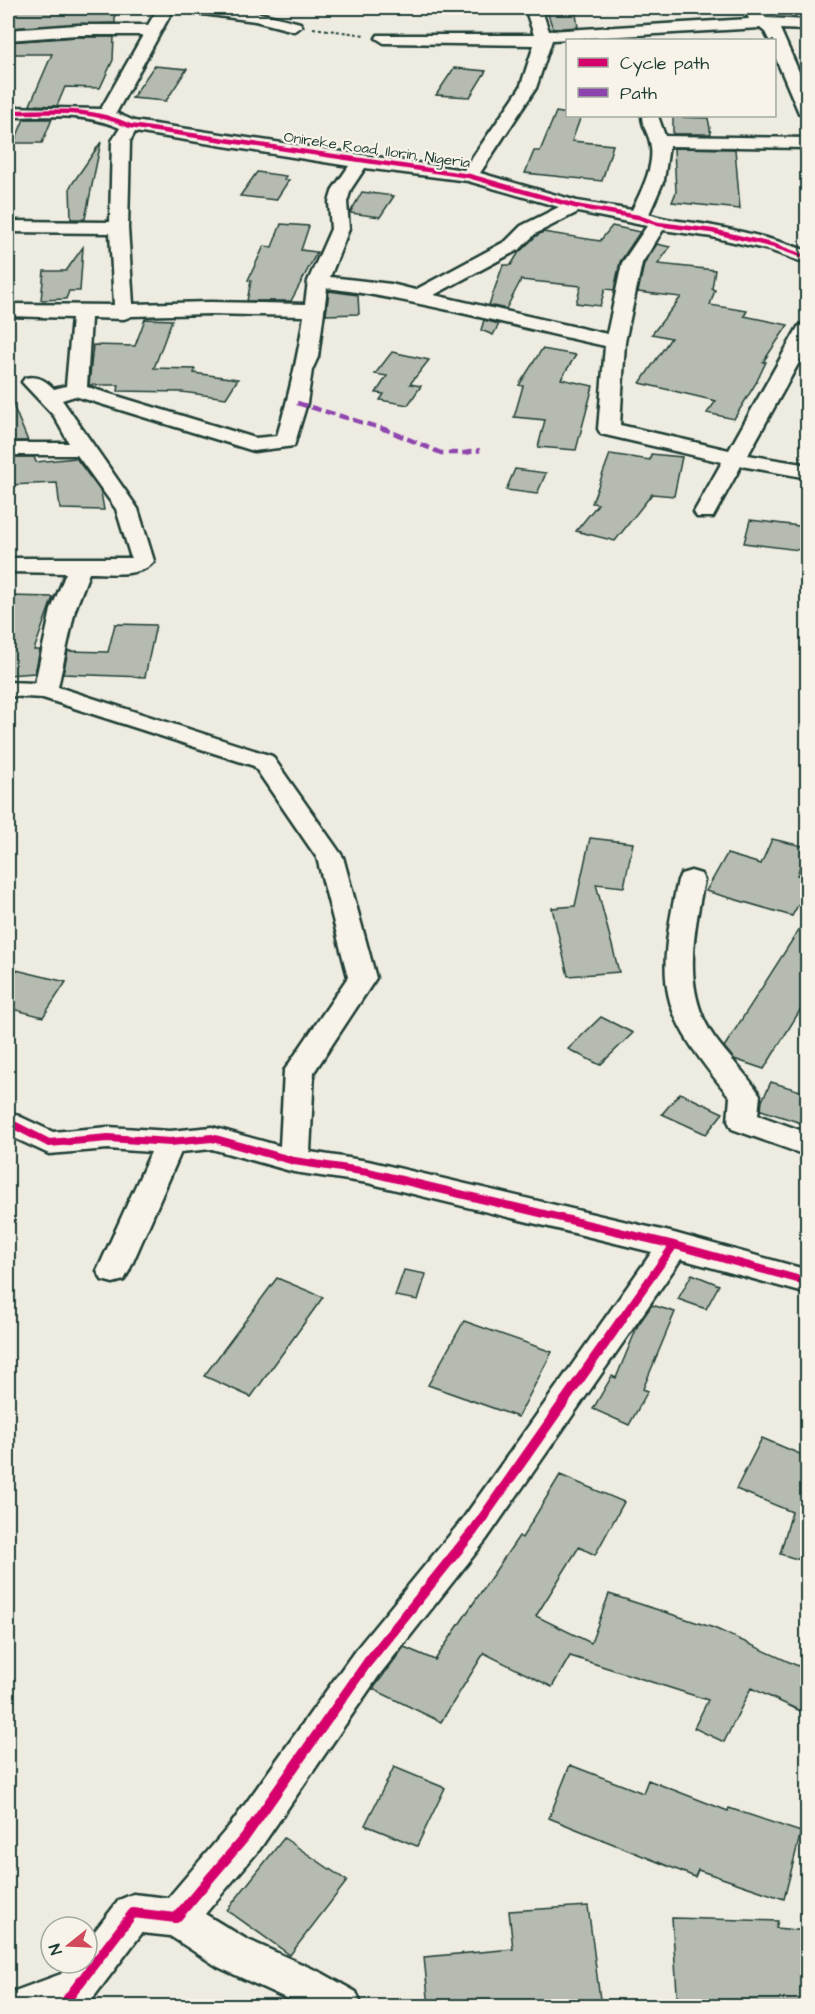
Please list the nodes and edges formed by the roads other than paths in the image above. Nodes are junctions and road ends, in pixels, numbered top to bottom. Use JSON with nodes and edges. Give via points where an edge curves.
{"nodes":[{"id":1,"x":166,"y":8,"type":"edge"},
{"id":2,"x":195,"y":8,"type":"edge"},
{"id":3,"x":533,"y":8,"type":"edge"},
{"id":4,"x":752,"y":8,"type":"edge"},
{"id":5,"x":255,"y":12,"type":"edge"},
{"id":6,"x":764,"y":23,"type":"junction"},
{"id":7,"x":807,"y":25,"type":"edge"},
{"id":8,"x":294,"y":26,"type":"road end"},
{"id":9,"x":153,"y":30,"type":"junction"},
{"id":10,"x":8,"y":35,"type":"edge"},
{"id":11,"x":384,"y":38,"type":"road end"},
{"id":12,"x":543,"y":38,"type":"junction"},
{"id":13,"x":8,"y":112,"type":"edge"},
{"id":14,"x":807,"y":113,"type":"edge"},
{"id":15,"x":106,"y":115,"type":"junction"},
{"id":16,"x":650,"y":117,"type":"edge"},
{"id":17,"x":130,"y":126,"type":"junction"},
{"id":18,"x":659,"y":141,"type":"junction"},
{"id":19,"x":807,"y":143,"type":"edge"},
{"id":20,"x":360,"y":162,"type":"junction"},
{"id":21,"x":469,"y":176,"type":"junction"},
{"id":22,"x":575,"y":206,"type":"junction"},
{"id":23,"x":638,"y":217,"type":"junction"},
{"id":24,"x":658,"y":224,"type":"junction"},
{"id":25,"x":8,"y":226,"type":"edge"},
{"id":26,"x":119,"y":228,"type":"junction"},
{"id":27,"x":807,"y":258,"type":"edge"},
{"id":28,"x":318,"y":281,"type":"junction"},
{"id":29,"x":417,"y":297,"type":"junction"},
{"id":30,"x":8,"y":309,"type":"edge"},
{"id":31,"x":313,"y":310,"type":"junction"},
{"id":32,"x":82,"y":312,"type":"junction"},
{"id":33,"x":124,"y":313,"type":"junction"},
{"id":34,"x":807,"y":327,"type":"edge"},
{"id":35,"x":615,"y":342,"type":"junction"},
{"id":36,"x":77,"y":379,"type":"junction"},
{"id":37,"x":82,"y":447,"type":"junction"},
{"id":38,"x":8,"y":449,"type":"edge"},
{"id":39,"x":735,"y":459,"type":"junction"},
{"id":40,"x":807,"y":472,"type":"edge"},
{"id":41,"x":705,"y":512,"type":"dead end"},
{"id":42,"x":8,"y":565,"type":"edge"},
{"id":43,"x":80,"y":566,"type":"junction"},
{"id":44,"x":8,"y":689,"type":"edge"},
{"id":45,"x":45,"y":691,"type":"junction"},
{"id":46,"x":691,"y":880,"type":"dead end"},
{"id":47,"x":8,"y":1122,"type":"edge"},
{"id":48,"x":170,"y":1142,"type":"junction"},
{"id":49,"x":807,"y":1145,"type":"edge"},
{"id":50,"x":294,"y":1161,"type":"junction"},
{"id":51,"x":674,"y":1245,"type":"junction"},
{"id":52,"x":113,"y":1271,"type":"dead end"},
{"id":53,"x":807,"y":1282,"type":"edge"},
{"id":54,"x":176,"y":1918,"type":"junction"},
{"id":55,"x":68,"y":1998,"type":"edge"},
{"id":56,"x":26,"y":2007,"type":"edge"},
{"id":57,"x":342,"y":2007,"type":"edge"}],
"edges":[{"from":1,"to":9,"type":"street"},
{"from":2,"to":5,"type":"street"},
{"from":3,"to":12,"type":"street"},
{"from":4,"to":6,"type":"street"},
{"from":5,"to":8,"type":"street"},
{"from":6,"to":7,"type":"street"},
{"from":6,"to":12,"type":"street"},
{"from":6,"to":14,"type":"street","via":[[772,29]]},
{"from":9,"to":10,"type":"street","via":[[78,24]]},
{"from":9,"to":15,"type":"street"},
{"from":11,"to":12,"type":"street"},
{"from":12,"to":21,"type":"street","via":[[528,88]]},
{"from":13,"to":15,"type":"street","name":"Onireke Road, Ilorin, Nigeria"},
{"from":15,"to":17,"type":"street","name":"Onireke Road, Ilorin, Nigeria"},
{"from":16,"to":18,"type":"street","via":[[651,131]]},
{"from":17,"to":20,"type":"street","name":"Onireke Road, Ilorin, Nigeria"},
{"from":17,"to":26,"type":"street","via":[[121,141]]},
{"from":18,"to":19,"type":"street"},
{"from":18,"to":23,"type":"street","via":[[650,196]]},
{"from":20,"to":21,"type":"street","name":"Onireke Road, Ilorin, Nigeria"},
{"from":20,"to":28,"type":"street","via":[[342,189],[338,202],[340,229]]},
{"from":21,"to":22,"type":"street","name":"Onireke Road, Ilorin, Nigeria"},
{"from":22,"to":23,"type":"street","name":"Onireke Road, Ilorin, Nigeria"},
{"from":22,"to":29,"type":"street"},
{"from":23,"to":24,"type":"street","name":"Onireke Road, Ilorin, Nigeria"},
{"from":24,"to":27,"type":"street","name":"Onireke Road, Ilorin, Nigeria","via":[[712,231]]},
{"from":24,"to":35,"type":"street","via":[[632,263]]},
{"from":25,"to":26,"type":"street"},
{"from":26,"to":33,"type":"street"},
{"from":28,"to":29,"type":"street"},
{"from":28,"to":31,"type":"street"},
{"from":29,"to":35,"type":"street"},
{"from":30,"to":32,"type":"street"},
{"from":31,"to":33,"type":"street","via":[[210,308]]},
{"from":31,"to":36,"type":"street","via":[[315,321],[308,357],[286,441],[254,445]]},
{"from":32,"to":33,"type":"street"},
{"from":32,"to":36,"type":"street"},
{"from":34,"to":39,"type":"street"},
{"from":35,"to":39,"type":"street","via":[[609,429]]},
{"from":36,"to":37,"type":"street","via":[[32,382],[63,414]]},
{"from":37,"to":38,"type":"street"},
{"from":37,"to":43,"type":"street","via":[[126,509],[143,561],[128,566]]},
{"from":39,"to":40,"type":"street"},
{"from":39,"to":41,"type":"street"},
{"from":42,"to":43,"type":"street"},
{"from":43,"to":45,"type":"street","via":[[63,610]]},
{"from":44,"to":45,"type":"street"},
{"from":45,"to":50,"type":"street","via":[[263,761],[330,857],[362,978],[298,1071]]},
{"from":46,"to":49,"type":"street","via":[[681,930],[679,968],[686,1012],[745,1095],[743,1121]]},
{"from":47,"to":48,"type":"street","via":[[49,1143],[108,1138]]},
{"from":48,"to":50,"type":"street","via":[[212,1138]]},
{"from":48,"to":52,"type":"street"},
{"from":50,"to":51,"type":"street","via":[[368,1172]]},
{"from":51,"to":53,"type":"street"},
{"from":51,"to":54,"type":"street","via":[[474,1530],[367,1663],[245,1837]]},
{"from":54,"to":55,"type":"street","via":[[133,1913]]},
{"from":54,"to":57,"type":"street","via":[[231,1953],[308,1987]]},
{"from":55,"to":56,"type":"street"}]}
